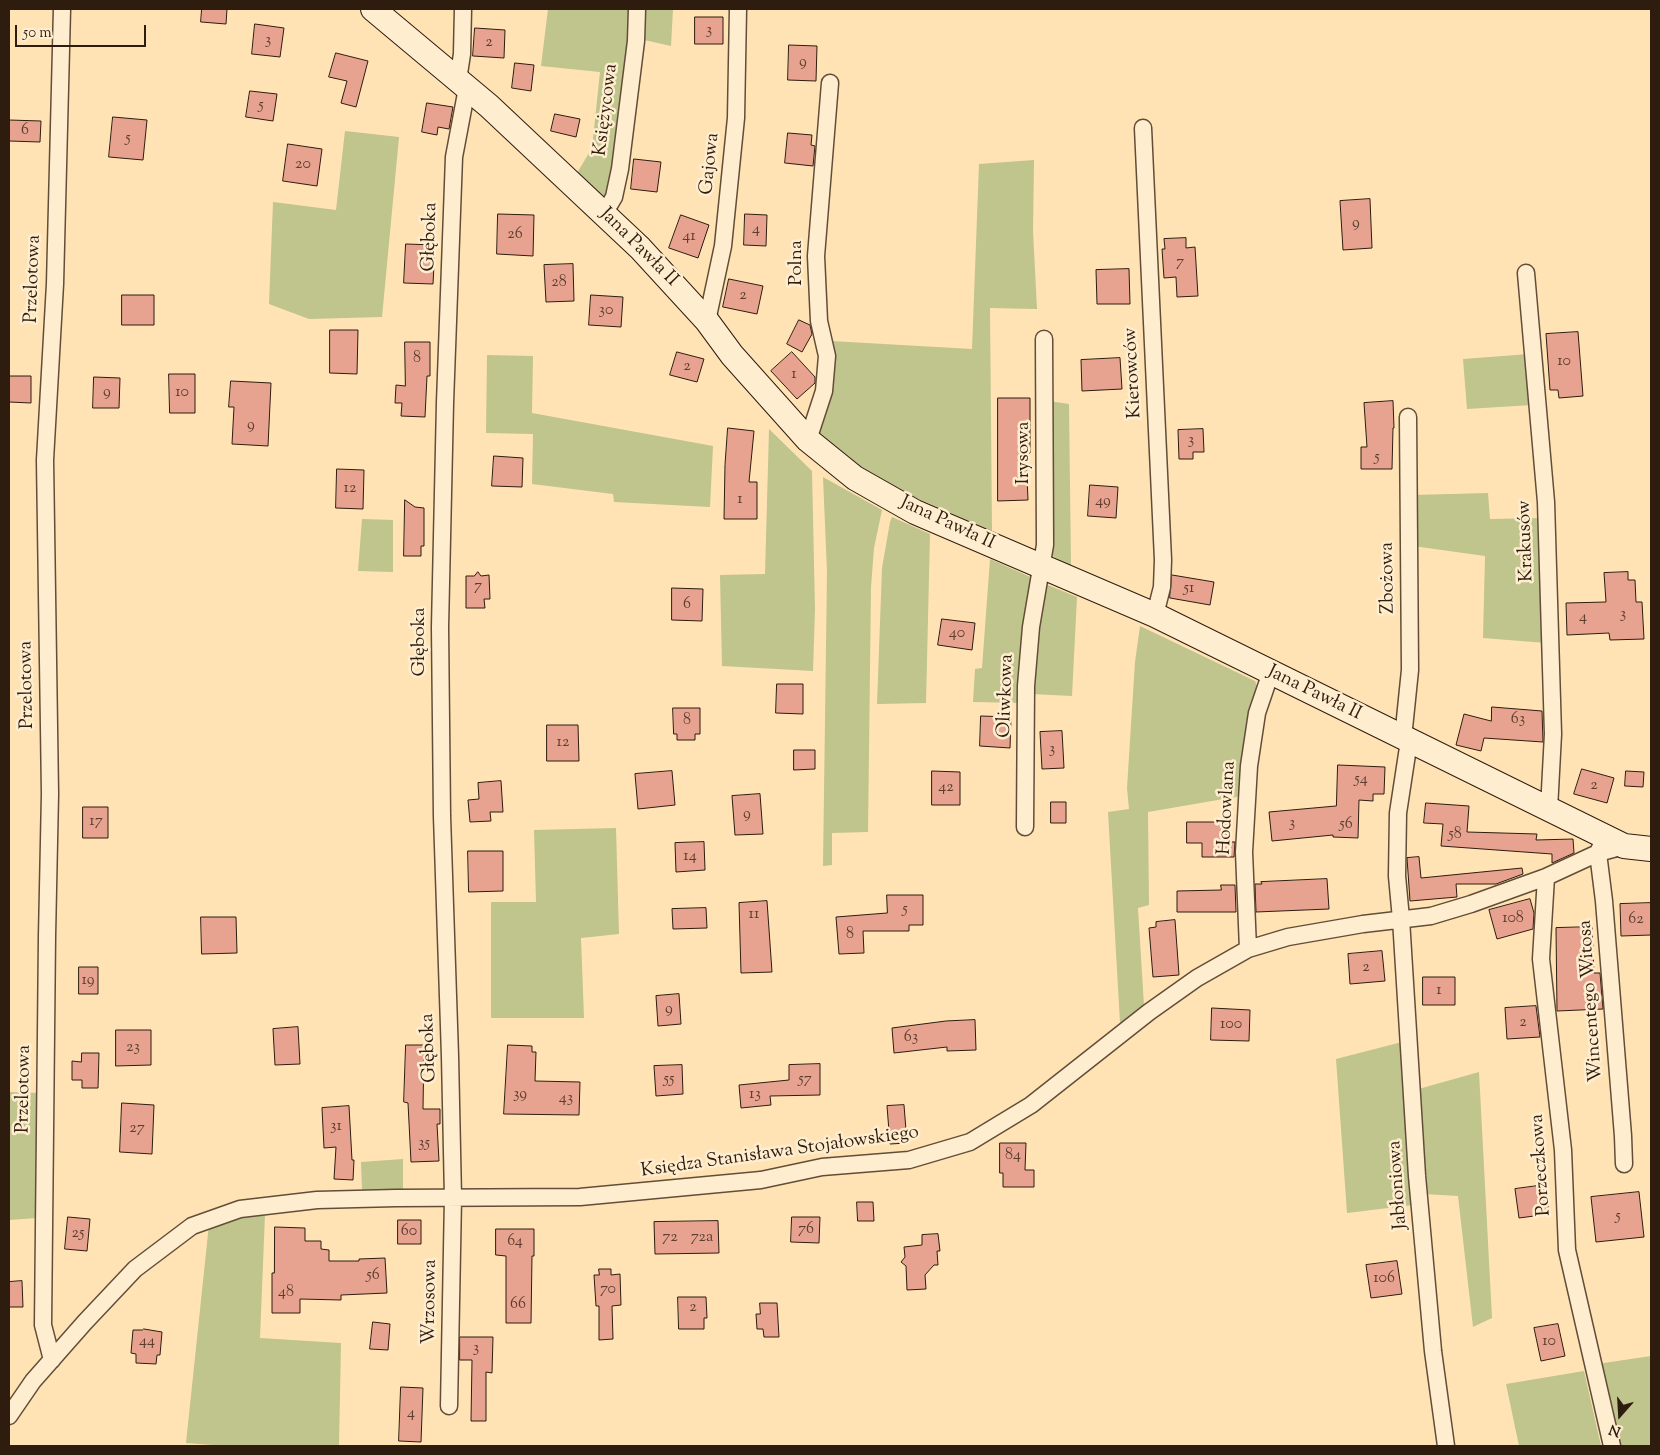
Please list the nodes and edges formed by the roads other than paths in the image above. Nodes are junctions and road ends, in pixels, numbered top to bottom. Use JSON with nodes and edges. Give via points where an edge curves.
{"nodes":[{"id":1,"x":62,"y":9,"type":"edge"},
{"id":2,"x":373,"y":9,"type":"edge"},
{"id":3,"x":463,"y":9,"type":"edge"},
{"id":4,"x":637,"y":9,"type":"edge"},
{"id":5,"x":738,"y":9,"type":"edge"},
{"id":6,"x":462,"y":84,"type":"junction"},
{"id":7,"x":830,"y":84,"type":"dead end"},
{"id":8,"x":1143,"y":128,"type":"dead end"},
{"id":9,"x":604,"y":214,"type":"junction"},
{"id":10,"x":1526,"y":273,"type":"dead end"},
{"id":11,"x":707,"y":321,"type":"junction"},
{"id":12,"x":1044,"y":339,"type":"dead end"},
{"id":13,"x":1408,"y":417,"type":"dead end"},
{"id":14,"x":808,"y":440,"type":"junction"},
{"id":15,"x":1042,"y":567,"type":"junction"},
{"id":16,"x":1155,"y":615,"type":"junction"},
{"id":17,"x":1271,"y":672,"type":"junction"},
{"id":18,"x":1406,"y":739,"type":"junction"},
{"id":19,"x":1549,"y":809,"type":"junction"},
{"id":20,"x":1025,"y":827,"type":"dead end"},
{"id":21,"x":1609,"y":845,"type":"junction"},
{"id":22,"x":1651,"y":849,"type":"edge"},
{"id":23,"x":1546,"y":877,"type":"junction"},
{"id":24,"x":1401,"y":919,"type":"junction"},
{"id":25,"x":1248,"y":950,"type":"junction"},
{"id":26,"x":1624,"y":1164,"type":"dead end"},
{"id":27,"x":453,"y":1198,"type":"junction"},
{"id":28,"x":52,"y":1360,"type":"junction"},
{"id":29,"x":448,"y":1406,"type":"dead end"},
{"id":30,"x":9,"y":1416,"type":"edge"},
{"id":31,"x":1446,"y":1446,"type":"edge"},
{"id":32,"x":1612,"y":1446,"type":"edge"}],
"edges":[{"from":1,"to":28,"type":"street","name":"Przelotowa","via":[[55,284],[45,460],[50,794],[43,1325]]},
{"from":2,"to":6,"type":"street","name":"Jana Pawła II"},
{"from":3,"to":6,"type":"street","name":"Głęboka"},
{"from":4,"to":9,"type":"street","name":"Księżycowa","via":[[620,169],[614,197]]},
{"from":5,"to":11,"type":"street","name":"Gajowa","via":[[736,118],[723,246]]},
{"from":6,"to":9,"type":"street","name":"Jana Pawła II"},
{"from":6,"to":27,"type":"street","name":"Głęboka","via":[[454,158],[440,627]]},
{"from":7,"to":14,"type":"street","name":"Polna","via":[[816,256],[819,321],[827,356],[824,391]]},
{"from":8,"to":16,"type":"street","name":"Kierowców","via":[[1163,560],[1162,587]]},
{"from":9,"to":11,"type":"street","name":"Jana Pawła II"},
{"from":10,"to":19,"type":"street","name":"Krakusów","via":[[1546,502],[1553,734]]},
{"from":11,"to":14,"type":"street","name":"Jana Pawła II","via":[[732,355]]},
{"from":12,"to":15,"type":"street","name":"Irysowa","via":[[1045,545]]},
{"from":13,"to":18,"type":"street","name":"Zbożowa","via":[[1410,670]]},
{"from":14,"to":15,"type":"street","name":"Jana Pawła II","via":[[855,478],[915,512]]},
{"from":15,"to":16,"type":"street","name":"Jana Pawła II"},
{"from":15,"to":20,"type":"street","name":"Oliwkowa","via":[[1031,627],[1026,686]]},
{"from":16,"to":17,"type":"street","name":"Jana Pawła II"},
{"from":17,"to":18,"type":"street","name":"Jana Pawła II"},
{"from":17,"to":25,"type":"street","name":"Hodowlana","via":[[1257,713],[1249,766],[1244,852]]},
{"from":18,"to":19,"type":"street","name":"Jana Pawła II"},
{"from":18,"to":24,"type":"street","name":"Zbożowa","via":[[1398,813],[1397,876]]},
{"from":19,"to":21,"type":"street","name":"Jana Pawła II"},
{"from":21,"to":22,"type":"street","name":"Jana Pawła II"},
{"from":21,"to":23,"type":"street","name":"Księdza Stanisława Stojałowskiego"},
{"from":21,"to":26,"type":"street","name":"Wincentego Witosa","via":[[1604,901]]},
{"from":23,"to":24,"type":"street","name":"Księdza Stanisława Stojałowskiego","via":[[1431,916]]},
{"from":23,"to":32,"type":"street","name":"Porzeczkowa","via":[[1541,959],[1563,1150],[1567,1250]]},
{"from":24,"to":25,"type":"street","name":"Księdza Stanisława Stojałowskiego","via":[[1288,937]]},
{"from":24,"to":31,"type":"street","name":"Jabłoniowa","via":[[1417,1176],[1433,1351]]},
{"from":25,"to":27,"type":"street","name":"Księdza Stanisława Stojałowskiego","via":[[1189,984],[1031,1105],[970,1142],[909,1160],[822,1167],[743,1182],[580,1197]]},
{"from":27,"to":28,"type":"street","name":"Księdza Stanisława Stojałowskiego","via":[[317,1200],[240,1209],[192,1226],[135,1269]]},
{"from":27,"to":29,"type":"street","name":"Wrzosowa"},
{"from":28,"to":30,"type":"street","name":"Księdza Stanisława Stojałowskiego"}]}
